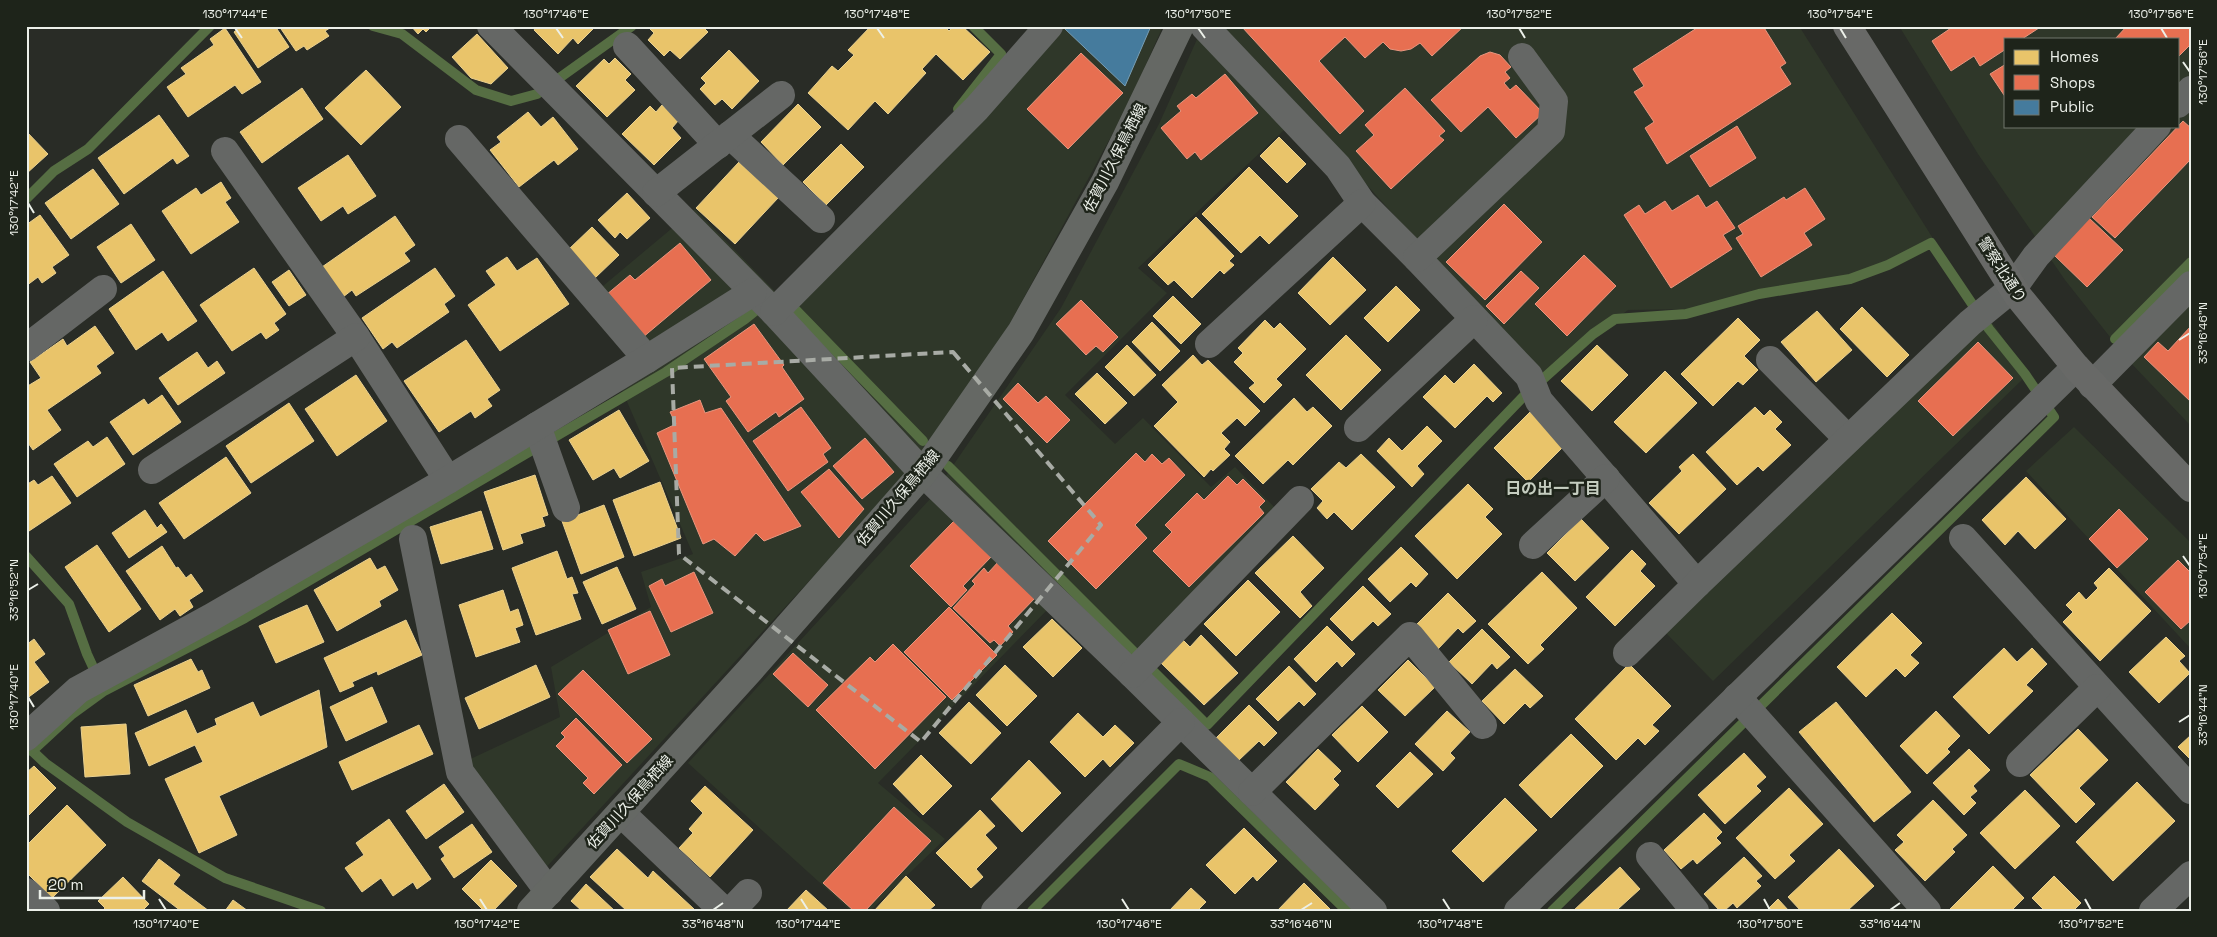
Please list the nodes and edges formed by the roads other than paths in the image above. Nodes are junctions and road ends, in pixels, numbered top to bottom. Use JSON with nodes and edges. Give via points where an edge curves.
{"nodes":[{"id":1,"x":1049,"y":26,"type":"edge"},
{"id":2,"x":1180,"y":26,"type":"edge"},
{"id":3,"x":1204,"y":26,"type":"edge"},
{"id":4,"x":1847,"y":26,"type":"edge"},
{"id":5,"x":503,"y":31,"type":"edge"},
{"id":6,"x":627,"y":46,"type":"dead end"},
{"id":7,"x":1522,"y":57,"type":"dead end"},
{"id":8,"x":2191,"y":90,"type":"edge"},
{"id":9,"x":781,"y":95,"type":"dead end"},
{"id":10,"x":2180,"y":102,"type":"edge"},
{"id":11,"x":2155,"y":128,"type":"edge"},
{"id":12,"x":459,"y":139,"type":"dead end"},
{"id":13,"x":724,"y":140,"type":"junction"},
{"id":14,"x":225,"y":151,"type":"dead end"},
{"id":15,"x":656,"y":193,"type":"junction"},
{"id":16,"x":1362,"y":203,"type":"junction"},
{"id":17,"x":821,"y":219,"type":"dead end"},
{"id":18,"x":1417,"y":258,"type":"junction"},
{"id":19,"x":2191,"y":285,"type":"edge"},
{"id":20,"x":2013,"y":288,"type":"junction"},
{"id":21,"x":103,"y":289,"type":"dead end"},
{"id":22,"x":753,"y":292,"type":"junction"},
{"id":23,"x":783,"y":303,"type":"junction"},
{"id":24,"x":1474,"y":319,"type":"junction"},
{"id":25,"x":356,"y":337,"type":"junction"},
{"id":26,"x":1209,"y":344,"type":"dead end"},
{"id":27,"x":26,"y":348,"type":"edge"},
{"id":28,"x":648,"y":359,"type":"junction"},
{"id":29,"x":1770,"y":360,"type":"dead end"},
{"id":30,"x":2084,"y":376,"type":"junction"},
{"id":31,"x":537,"y":426,"type":"junction"},
{"id":32,"x":1358,"y":428,"type":"dead end"},
{"id":33,"x":1848,"y":439,"type":"junction"},
{"id":34,"x":152,"y":470,"type":"dead end"},
{"id":35,"x":923,"y":473,"type":"junction"},
{"id":36,"x":1606,"y":478,"type":"junction"},
{"id":37,"x":448,"y":480,"type":"junction"},
{"id":38,"x":2191,"y":488,"type":"edge"},
{"id":39,"x":1300,"y":500,"type":"dead end"},
{"id":40,"x":566,"y":508,"type":"dead end"},
{"id":41,"x":1962,"y":538,"type":"dead end"},
{"id":42,"x":413,"y":539,"type":"dead end"},
{"id":43,"x":1533,"y":545,"type":"dead end"},
{"id":44,"x":1697,"y":584,"type":"junction"},
{"id":45,"x":1627,"y":653,"type":"dead end"},
{"id":46,"x":1132,"y":674,"type":"junction"},
{"id":47,"x":2097,"y":688,"type":"junction"},
{"id":48,"x":1747,"y":709,"type":"junction"},
{"id":49,"x":1181,"y":722,"type":"junction"},
{"id":50,"x":1483,"y":725,"type":"dead end"},
{"id":51,"x":29,"y":734,"type":"edge"},
{"id":52,"x":2020,"y":763,"type":"dead end"},
{"id":53,"x":2191,"y":790,"type":"edge"},
{"id":54,"x":1252,"y":792,"type":"junction"},
{"id":55,"x":621,"y":813,"type":"junction"},
{"id":56,"x":1650,"y":856,"type":"dead end"},
{"id":57,"x":2191,"y":875,"type":"edge"},
{"id":58,"x":26,"y":892,"type":"edge"},
{"id":59,"x":540,"y":901,"type":"edge"},
{"id":60,"x":2166,"y":906,"type":"edge"},
{"id":61,"x":46,"y":911,"type":"edge"},
{"id":62,"x":724,"y":911,"type":"edge"},
{"id":63,"x":995,"y":911,"type":"edge"},
{"id":64,"x":1372,"y":911,"type":"edge"},
{"id":65,"x":1518,"y":911,"type":"edge"},
{"id":66,"x":1696,"y":911,"type":"edge"},
{"id":67,"x":1927,"y":911,"type":"edge"}],
"edges":[{"from":1,"to":23,"type":"street","via":[[977,108]]},
{"from":2,"to":35,"type":"main road","name":"佐賀川久保鳥栖線","via":[[1105,182],[1021,332]]},
{"from":3,"to":16,"type":"street","via":[[1338,168]]},
{"from":4,"to":20,"type":"street","name":"警察北通り"},
{"from":5,"to":15,"type":"street","via":[[547,83]]},
{"from":6,"to":13,"type":"street"},
{"from":7,"to":18,"type":"street","via":[[1554,101],[1551,131]]},
{"from":8,"to":10,"type":"street"},
{"from":9,"to":13,"type":"street"},
{"from":11,"to":20,"type":"street","via":[[2036,256]]},
{"from":12,"to":28,"type":"street"},
{"from":13,"to":15,"type":"street"},
{"from":13,"to":17,"type":"street"},
{"from":14,"to":25,"type":"street"},
{"from":15,"to":22,"type":"street"},
{"from":16,"to":18,"type":"street"},
{"from":16,"to":26,"type":"street"},
{"from":18,"to":24,"type":"street"},
{"from":19,"to":30,"type":"street"},
{"from":20,"to":30,"type":"street","name":"警察北通り"},
{"from":20,"to":33,"type":"street","via":[[1978,316]]},
{"from":21,"to":27,"type":"street"},
{"from":22,"to":23,"type":"street"},
{"from":22,"to":28,"type":"street"},
{"from":23,"to":35,"type":"street"},
{"from":24,"to":32,"type":"street"},
{"from":24,"to":36,"type":"street"},
{"from":25,"to":34,"type":"street"},
{"from":25,"to":37,"type":"street"},
{"from":28,"to":31,"type":"street"},
{"from":29,"to":33,"type":"street"},
{"from":30,"to":38,"type":"street","name":"警察北通り"},
{"from":30,"to":48,"type":"street","via":[[2043,400]]},
{"from":31,"to":37,"type":"street"},
{"from":31,"to":40,"type":"street"},
{"from":33,"to":44,"type":"street"},
{"from":35,"to":46,"type":"street"},
{"from":35,"to":55,"type":"main road","name":"佐賀川久保鳥栖線"},
{"from":36,"to":43,"type":"street"},
{"from":36,"to":44,"type":"street"},
{"from":37,"to":51,"type":"street","via":[[210,618],[78,690]]},
{"from":39,"to":46,"type":"street"},
{"from":41,"to":47,"type":"street"},
{"from":42,"to":59,"type":"street","via":[[460,772]]},
{"from":44,"to":45,"type":"street"},
{"from":46,"to":49,"type":"street"},
{"from":47,"to":52,"type":"street"},
{"from":47,"to":53,"type":"street"},
{"from":48,"to":65,"type":"street"},
{"from":48,"to":67,"type":"street"},
{"from":49,"to":54,"type":"street"},
{"from":49,"to":63,"type":"street"},
{"from":50,"to":54,"type":"street","via":[[1410,636]]},
{"from":54,"to":64,"type":"street"},
{"from":55,"to":59,"type":"main road","name":"佐賀川久保鳥栖線"},
{"from":55,"to":62,"type":"street"},
{"from":56,"to":66,"type":"street"},
{"from":57,"to":60,"type":"street"},
{"from":58,"to":61,"type":"street"}]}
